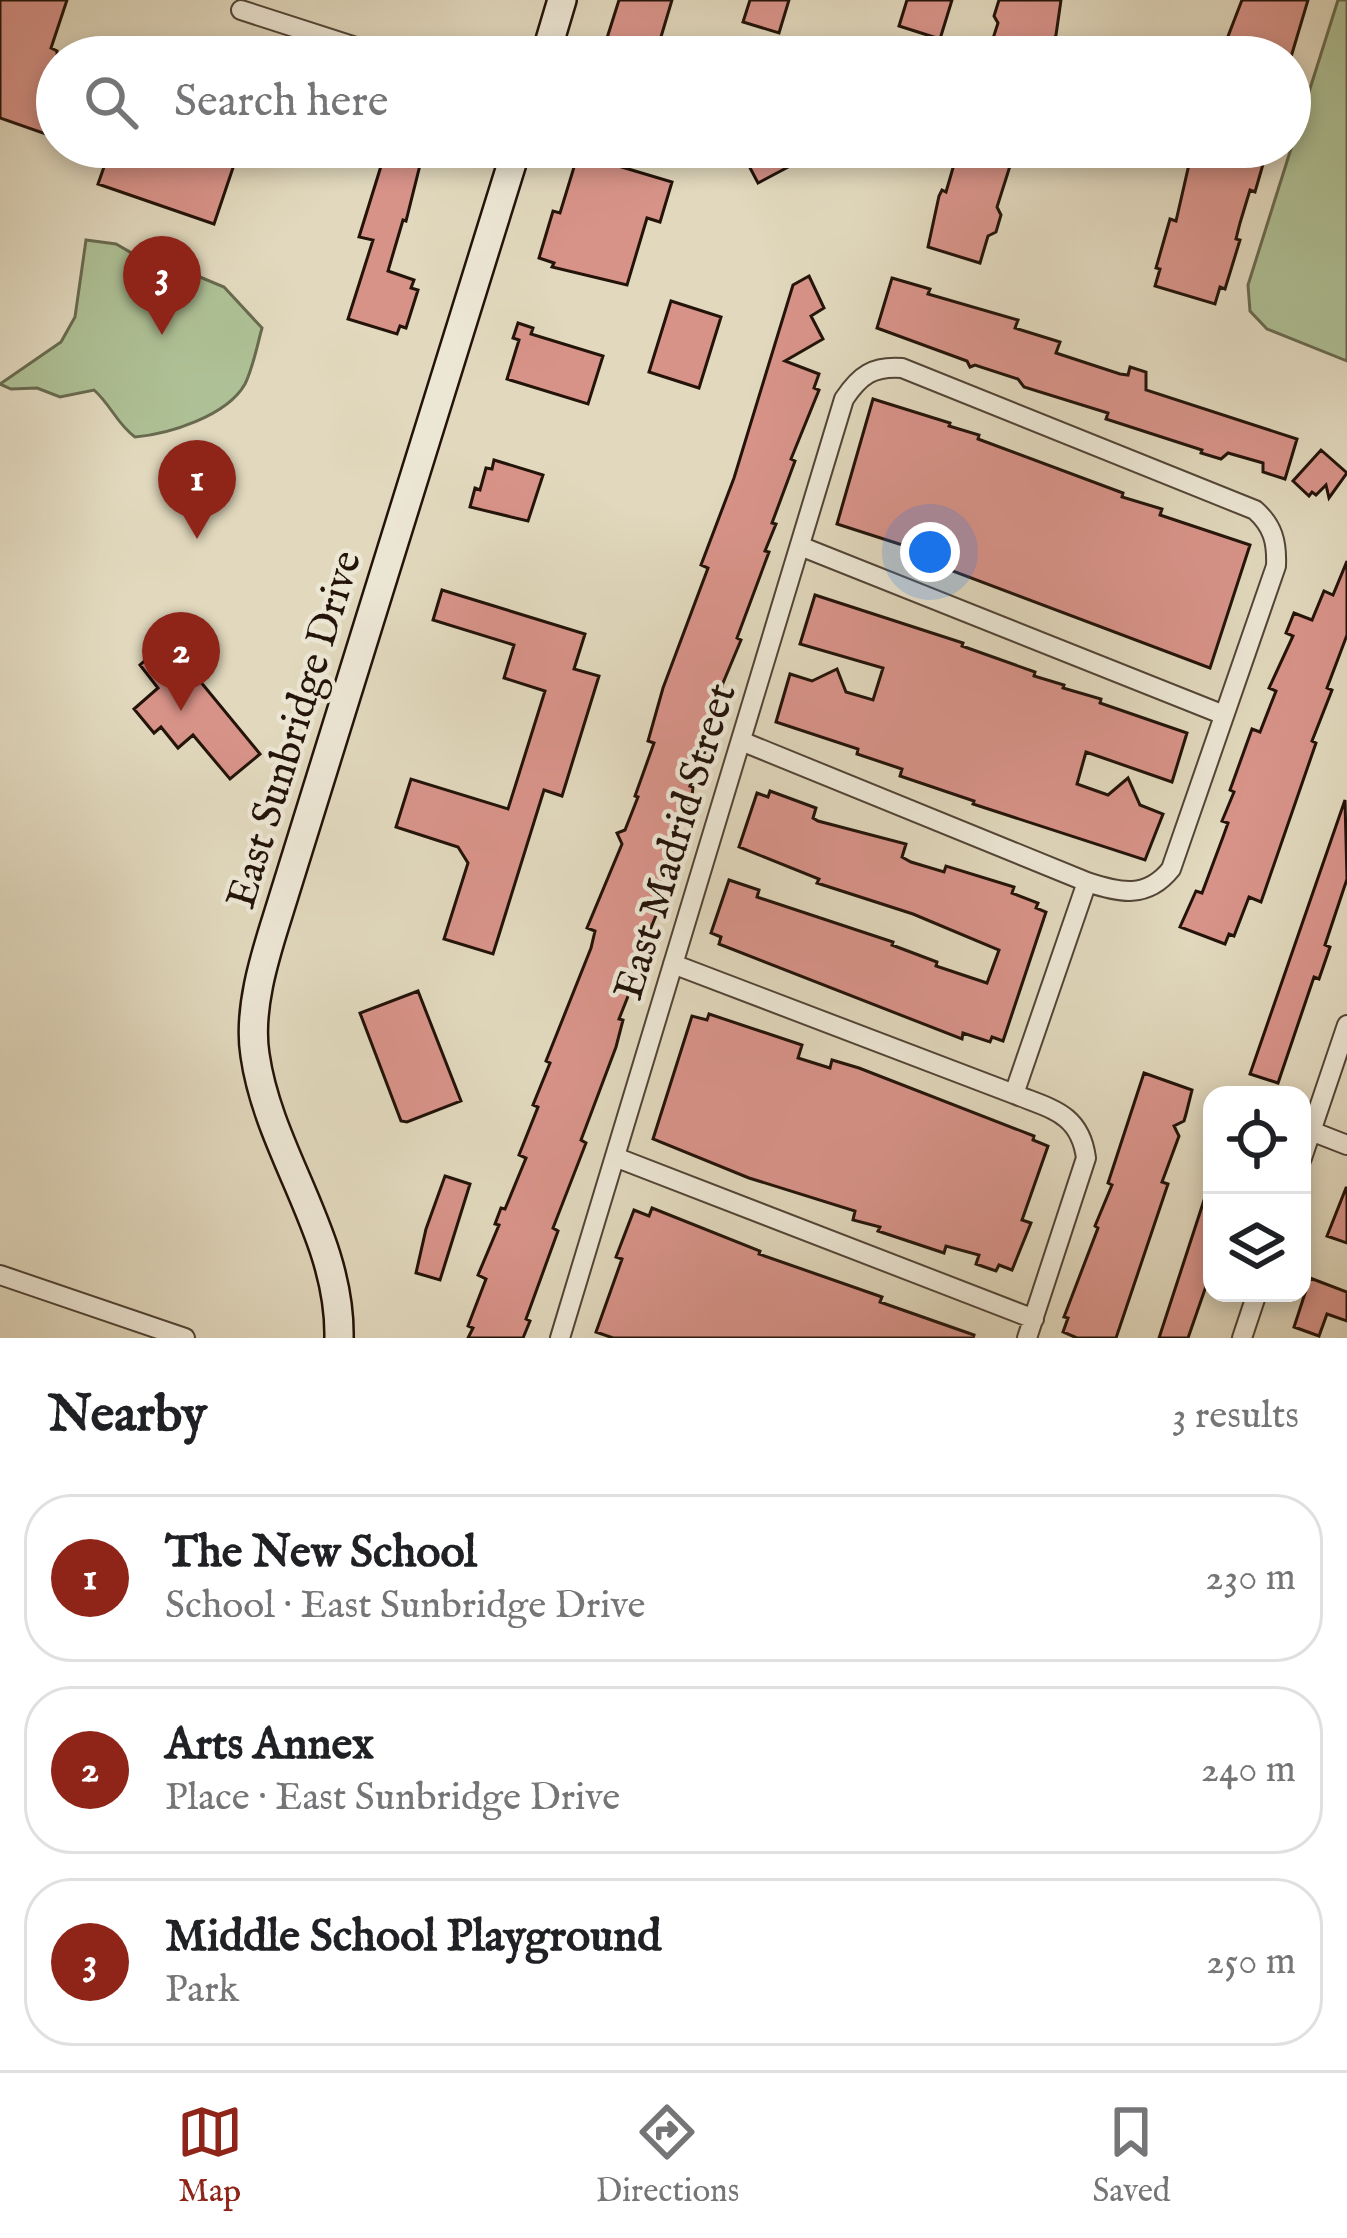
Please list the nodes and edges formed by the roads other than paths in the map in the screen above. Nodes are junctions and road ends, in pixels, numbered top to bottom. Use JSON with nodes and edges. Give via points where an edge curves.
{"nodes":[{"id":1,"x":562,"y":0,"type":"edge"},
{"id":2,"x":241,"y":10,"type":"dead end"},
{"id":3,"x":322,"y":36,"type":"edge"},
{"id":4,"x":551,"y":36,"type":"edge"},
{"id":5,"x":510,"y":168,"type":"edge"},
{"id":6,"x":800,"y":546,"type":"junction"},
{"id":7,"x":1224,"y":715,"type":"junction"},
{"id":8,"x":741,"y":741,"type":"junction"},
{"id":9,"x":1087,"y":882,"type":"junction"},
{"id":10,"x":673,"y":964,"type":"junction"},
{"id":11,"x":1347,"y":1024,"type":"edge"},
{"id":12,"x":1013,"y":1094,"type":"junction"},
{"id":13,"x":1311,"y":1131,"type":"joint"},
{"id":14,"x":1347,"y":1145,"type":"edge"},
{"id":15,"x":615,"y":1157,"type":"junction"},
{"id":16,"x":0,"y":1275,"type":"edge"},
{"id":17,"x":1254,"y":1302,"type":"edge"},
{"id":18,"x":1030,"y":1329,"type":"edge"},
{"id":19,"x":185,"y":1338,"type":"edge"},
{"id":20,"x":339,"y":1338,"type":"edge"},
{"id":21,"x":560,"y":1338,"type":"edge"},
{"id":22,"x":1241,"y":1338,"type":"edge"}],
"edges":[{"from":1,"to":4,"type":"street"},
{"from":2,"to":3,"type":"street"},
{"from":5,"to":20,"type":"street","name":"East Sunbridge Drive","via":[[259,986],[254,1054],[331,1266]]},
{"from":6,"to":7,"type":"street"},
{"from":6,"to":7,"type":"street","name":"East Madrid Street","via":[[844,399],[868,371],[902,368],[1255,510],[1273,532],[1276,566]]},
{"from":6,"to":8,"type":"street","name":"East Madrid Street"},
{"from":7,"to":9,"type":"street","via":[[1161,882],[1129,893]]},
{"from":8,"to":9,"type":"street"},
{"from":8,"to":10,"type":"street","name":"East Madrid Street"},
{"from":9,"to":12,"type":"street"},
{"from":10,"to":12,"type":"street"},
{"from":10,"to":15,"type":"street","name":"East Madrid Street"},
{"from":11,"to":13,"type":"street"},
{"from":12,"to":18,"type":"street","via":[[1074,1123],[1086,1157]]},
{"from":13,"to":14,"type":"street"},
{"from":15,"to":18,"type":"street"},
{"from":15,"to":21,"type":"street","name":"East Madrid Street"},
{"from":16,"to":19,"type":"street"},
{"from":17,"to":22,"type":"street"}]}
